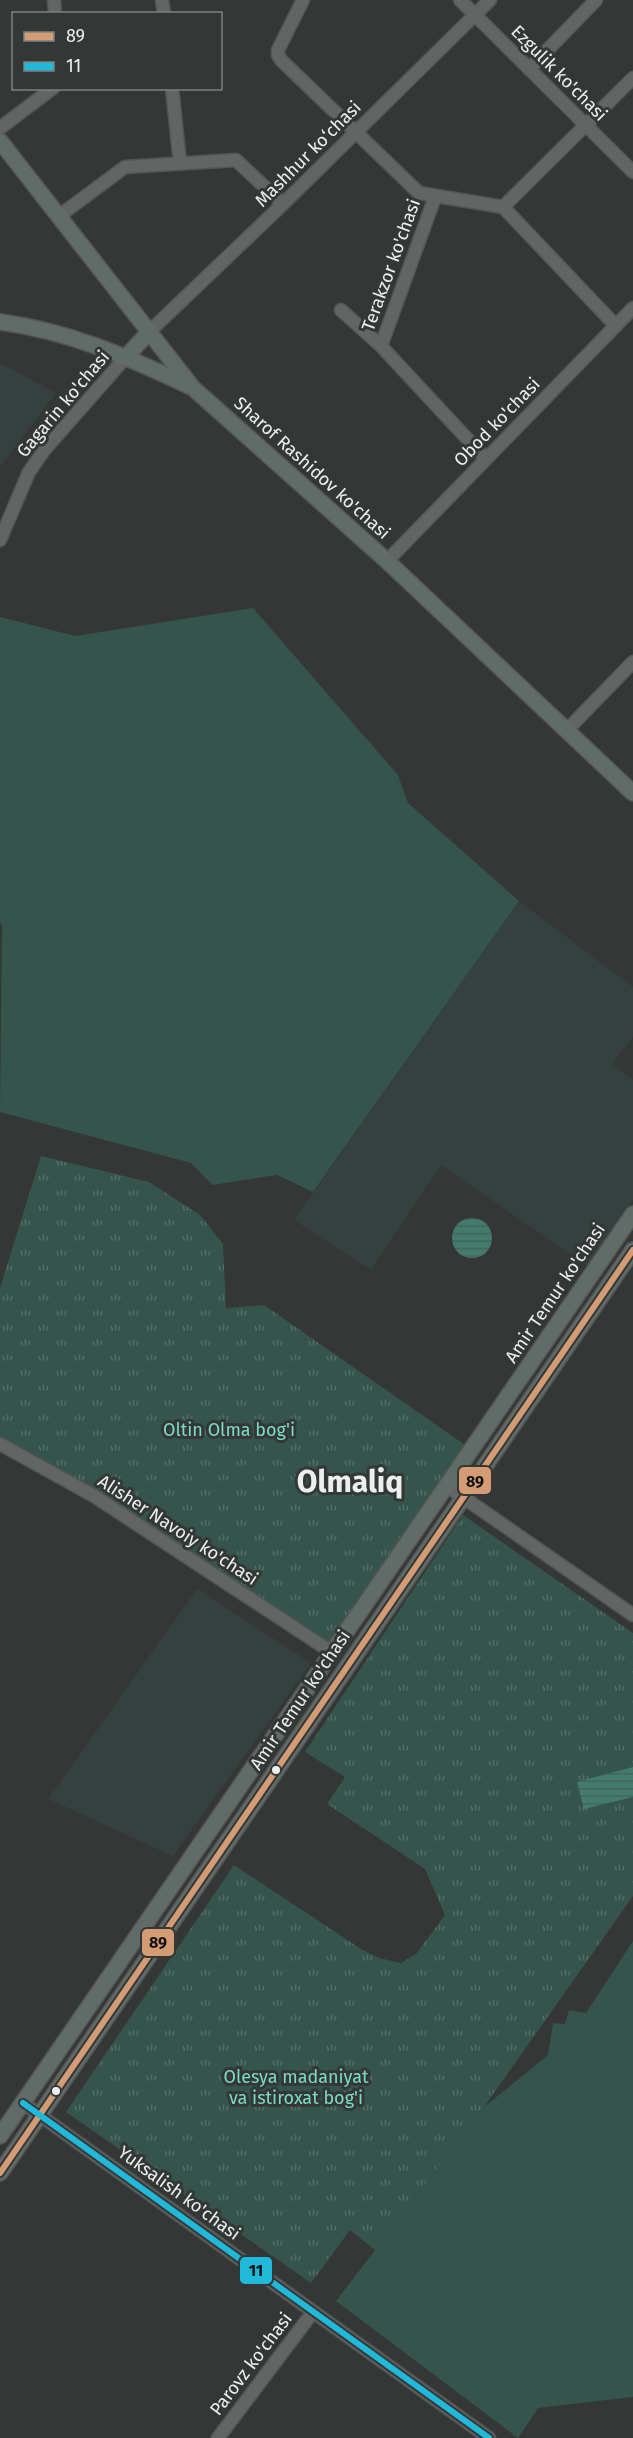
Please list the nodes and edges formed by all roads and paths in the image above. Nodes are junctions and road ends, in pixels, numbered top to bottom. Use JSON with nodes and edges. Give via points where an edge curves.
{"nodes":[{"id":1,"x":303,"y":0,"type":"edge"},
{"id":2,"x":460,"y":0,"type":"edge"},
{"id":3,"x":490,"y":0,"type":"edge"},
{"id":4,"x":596,"y":0,"type":"edge"},
{"id":5,"x":475,"y":15,"type":"junction"},
{"id":6,"x":529,"y":69,"type":"junction"},
{"id":7,"x":633,"y":78,"type":"edge"},
{"id":8,"x":50,"y":90,"type":"edge"},
{"id":9,"x":172,"y":90,"type":"edge"},
{"id":10,"x":586,"y":126,"type":"junction"},
{"id":11,"x":0,"y":128,"type":"edge"},
{"id":12,"x":355,"y":132,"type":"junction"},
{"id":13,"x":0,"y":141,"type":"edge"},
{"id":14,"x":180,"y":163,"type":"junction"},
{"id":15,"x":633,"y":172,"type":"edge"},
{"id":16,"x":435,"y":197,"type":"junction"},
{"id":17,"x":283,"y":204,"type":"junction"},
{"id":18,"x":503,"y":207,"type":"junction"},
{"id":19,"x":59,"y":216,"type":"junction"},
{"id":20,"x":633,"y":308,"type":"edge"},
{"id":21,"x":341,"y":310,"type":"dead end"},
{"id":22,"x":0,"y":322,"type":"edge"},
{"id":23,"x":616,"y":326,"type":"junction"},
{"id":24,"x":150,"y":331,"type":"junction"},
{"id":25,"x":381,"y":346,"type":"junction"},
{"id":26,"x":126,"y":357,"type":"junction"},
{"id":27,"x":193,"y":387,"type":"junction"},
{"id":28,"x":486,"y":459,"type":"junction"},
{"id":29,"x":0,"y":540,"type":"edge"},
{"id":30,"x":387,"y":561,"type":"junction"},
{"id":31,"x":633,"y":662,"type":"edge"},
{"id":32,"x":567,"y":730,"type":"junction"},
{"id":33,"x":633,"y":793,"type":"edge"},
{"id":34,"x":633,"y":1214,"type":"edge"},
{"id":35,"x":633,"y":1250,"type":"edge"},
{"id":36,"x":0,"y":1444,"type":"edge"},
{"id":37,"x":447,"y":1486,"type":"junction"},
{"id":38,"x":462,"y":1496,"type":"junction"},
{"id":39,"x":633,"y":1615,"type":"edge"},
{"id":40,"x":333,"y":1653,"type":"junction"},
{"id":41,"x":278,"y":1732,"type":"junction"},
{"id":42,"x":294,"y":1743,"type":"junction"},
{"id":43,"x":178,"y":1879,"type":"junction"},
{"id":44,"x":196,"y":1886,"type":"junction"},
{"id":45,"x":23,"y":2103,"type":"junction"},
{"id":46,"x":40,"y":2115,"type":"junction"},
{"id":47,"x":0,"y":2136,"type":"edge"},
{"id":48,"x":0,"y":2173,"type":"edge"},
{"id":49,"x":313,"y":2312,"type":"junction"},
{"id":50,"x":218,"y":2438,"type":"edge"},
{"id":51,"x":489,"y":2438,"type":"edge"}],
"edges":[{"from":1,"to":12,"type":"street","name":"Terakzor ko'chasi","via":[[278,55]]},
{"from":2,"to":5,"type":"street","name":"Ezgulik ko'chasi"},
{"from":3,"to":5,"type":"street","name":"Mashhur ko‘chasi"},
{"from":4,"to":6,"type":"street"},
{"from":5,"to":6,"type":"street","name":"Ezgulik ko'chasi"},
{"from":5,"to":12,"type":"street","name":"Mashhur ko‘chasi"},
{"from":6,"to":10,"type":"street","name":"Ezgulik ko'chasi"},
{"from":7,"to":10,"type":"street"},
{"from":8,"to":11,"type":"street"},
{"from":9,"to":14,"type":"street"},
{"from":10,"to":15,"type":"street","name":"Ezgulik ko'chasi"},
{"from":10,"to":18,"type":"street"},
{"from":12,"to":16,"type":"street","name":"Terakzor ko'chasi","via":[[419,193]]},
{"from":12,"to":17,"type":"street","name":"Mashhur ko‘chasi"},
{"from":13,"to":19,"type":"main road","name":"Sharof Rashidov ko'chasi"},
{"from":14,"to":17,"type":"street","via":[[236,160]]},
{"from":14,"to":19,"type":"street","via":[[125,167]]},
{"from":16,"to":18,"type":"street","name":"Terakzor ko'chasi"},
{"from":16,"to":25,"type":"street","name":"Terakzor ko'chasi"},
{"from":17,"to":24,"type":"street","name":"Mashhur ko‘chasi"},
{"from":18,"to":23,"type":"street"},
{"from":19,"to":24,"type":"main road","name":"Sharof Rashidov ko'chasi"},
{"from":20,"to":23,"type":"street","name":"Obod ko'chasi"},
{"from":21,"to":25,"type":"street","name":"Terakzor ko'chasi"},
{"from":22,"to":26,"type":"main road","via":[[74,337]]},
{"from":23,"to":28,"type":"street","name":"Obod ko'chasi"},
{"from":24,"to":26,"type":"main road"},
{"from":24,"to":27,"type":"main road","name":"Sharof Rashidov ko'chasi"},
{"from":25,"to":28,"type":"street","name":"Terakzor ko'chasi"},
{"from":26,"to":27,"type":"main road"},
{"from":26,"to":29,"type":"street","name":"Gagarin ko'chasi","via":[[29,472]]},
{"from":27,"to":30,"type":"main road","name":"Sharof Rashidov ko'chasi"},
{"from":28,"to":30,"type":"street","name":"Obod ko'chasi"},
{"from":30,"to":32,"type":"main road","name":"Sharof Rashidov ko'chasi"},
{"from":31,"to":32,"type":"street"},
{"from":32,"to":33,"type":"main road","name":"Sharof Rashidov ko'chasi"},
{"from":34,"to":37,"type":"main road","name":"Amir Temur ko'chasi"},
{"from":35,"to":38,"type":"main road","name":"Amir Temur ko'chasi"},
{"from":36,"to":40,"type":"street","name":"Alisher Navoiy ko'chasi","via":[[94,1496]]},
{"from":37,"to":38,"type":"street"},
{"from":37,"to":40,"type":"main road","name":"Amir Temur ko'chasi"},
{"from":38,"to":39,"type":"street"},
{"from":38,"to":42,"type":"main road","name":"Amir Temur ko'chasi"},
{"from":40,"to":41,"type":"main road","name":"Amir Temur ko'chasi"},
{"from":41,"to":42,"type":"main road"},
{"from":41,"to":43,"type":"main road","name":"Amir Temur ko'chasi"},
{"from":42,"to":44,"type":"main road","name":"Amir Temur ko'chasi"},
{"from":43,"to":44,"type":"main road"},
{"from":43,"to":45,"type":"main road","name":"Amir Temur ko'chasi"},
{"from":44,"to":46,"type":"main road","name":"Amir Temur ko'chasi"},
{"from":45,"to":46,"type":"street","name":"Yuksalish ko'chasi"},
{"from":45,"to":47,"type":"main road","name":"Amir Temur ko'chasi"},
{"from":46,"to":48,"type":"main road","name":"Amir Temur ko'chasi"},
{"from":46,"to":49,"type":"street","name":"Yuksalish ko'chasi"},
{"from":49,"to":50,"type":"street","name":"Parovz ko'chasi"},
{"from":49,"to":51,"type":"street","name":"Yuksalish ko'chasi"}]}
